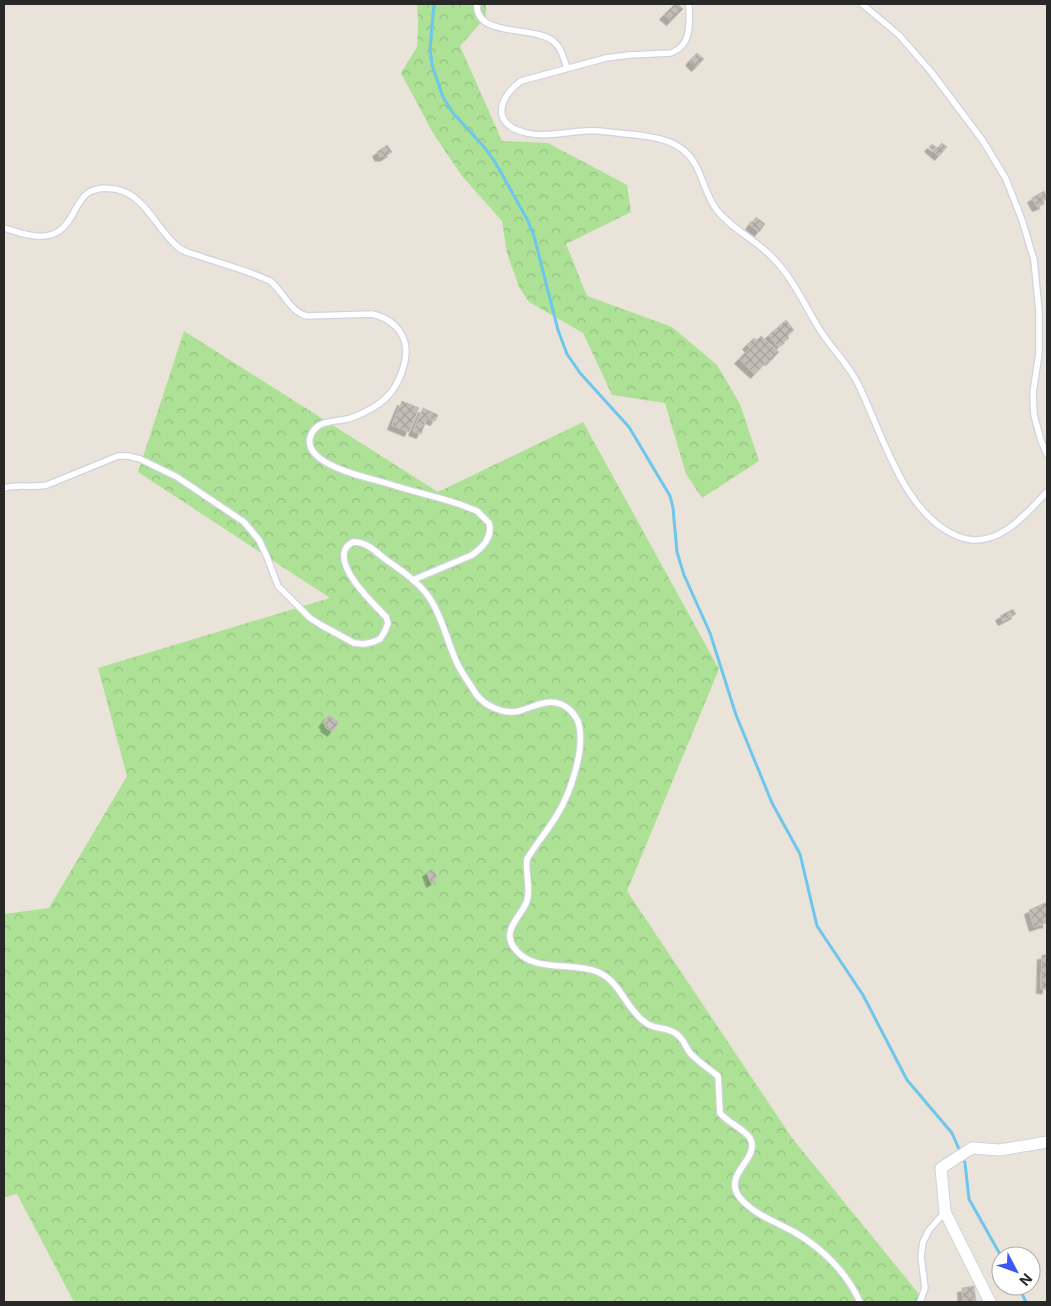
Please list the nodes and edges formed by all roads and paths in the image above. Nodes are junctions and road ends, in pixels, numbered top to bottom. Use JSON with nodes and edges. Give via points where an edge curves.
{"nodes":[{"id":1,"x":477,"y":4,"type":"edge"},
{"id":2,"x":689,"y":4,"type":"edge"},
{"id":3,"x":862,"y":4,"type":"edge"},
{"id":4,"x":567,"y":68,"type":"junction"},
{"id":5,"x":4,"y":228,"type":"edge"},
{"id":6,"x":1047,"y":454,"type":"edge"},
{"id":7,"x":4,"y":488,"type":"edge"},
{"id":8,"x":1047,"y":492,"type":"edge"},
{"id":9,"x":413,"y":580,"type":"junction"},
{"id":10,"x":1047,"y":1142,"type":"edge"},
{"id":11,"x":945,"y":1212,"type":"junction"},
{"id":12,"x":860,"y":1302,"type":"edge"},
{"id":13,"x":920,"y":1302,"type":"edge"},
{"id":14,"x":990,"y":1302,"type":"edge"}],
"edges":[{"from":1,"to":4,"type":"lane","via":[[479,16],[486,24],[532,32],[555,42]]},
{"from":2,"to":4,"type":"lane","via":[[690,32],[677,51],[606,58]]},
{"from":3,"to":6,"type":"lane","via":[[899,35],[932,73],[983,141],[1006,179],[1034,260],[1039,311],[1034,415]]},
{"from":4,"to":8,"type":"lane","via":[[522,81],[512,88],[502,104],[503,118],[524,133],[588,131],[654,137],[678,146],[693,160],[720,214],[783,268],[823,335],[850,370],[894,464],[931,519],[960,538],[986,539],[1011,528]]},
{"from":5,"to":9,"type":"lane","via":[[24,235],[43,236],[58,232],[83,196],[98,189],[114,189],[139,201],[178,248],[270,281],[300,313],[307,316],[372,314],[390,321],[405,341],[407,351],[399,382],[386,399],[371,409],[350,419],[319,424],[309,443],[312,451],[324,462],[459,504],[476,511],[489,522],[489,533],[480,549]]},
{"from":7,"to":9,"type":"lane","via":[[47,485],[118,456],[140,459],[177,477],[244,522],[258,540],[284,594],[310,618],[354,643],[373,642],[380,638],[388,623],[356,584],[346,566],[344,550],[347,546],[353,542],[366,544]]},
{"from":9,"to":12,"type":"lane","via":[[432,601],[458,666],[481,700],[510,712],[536,704],[559,703],[571,712],[579,725],[578,762],[564,803],[527,859],[527,900],[510,933],[513,946],[533,962],[582,968],[608,978],[648,1026],[671,1031],[681,1037],[693,1056],[718,1076],[720,1114],[751,1141],[750,1154],[736,1176],[738,1195],[755,1211],[818,1249],[843,1274]]},
{"from":10,"to":11,"type":"street","via":[[1000,1150],[972,1148],[941,1168]]},
{"from":11,"to":13,"type":"lane","via":[[923,1242],[921,1257],[925,1288]]},
{"from":11,"to":14,"type":"street"}]}
